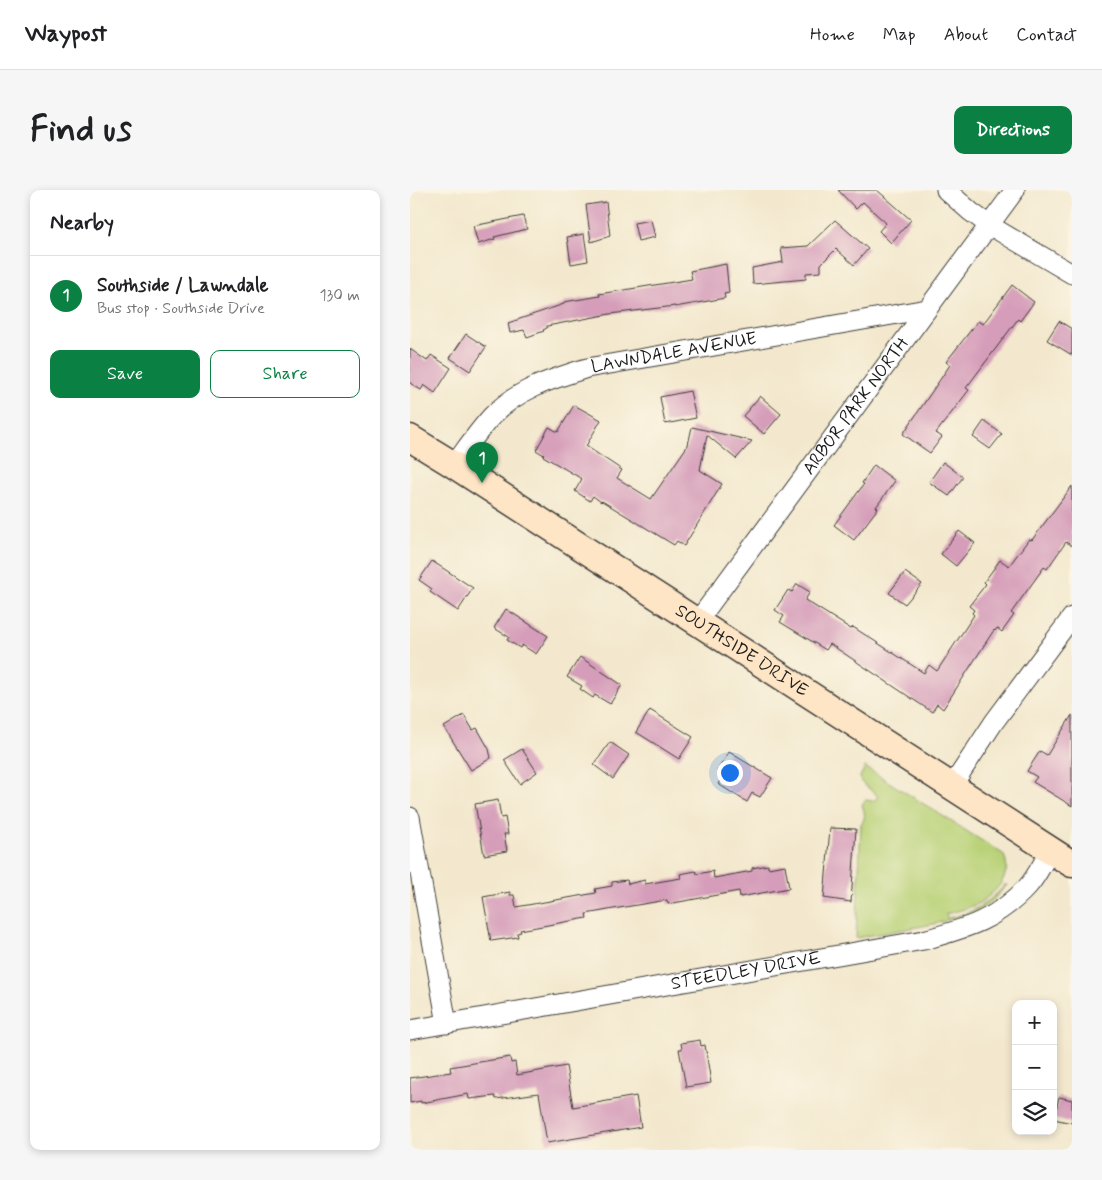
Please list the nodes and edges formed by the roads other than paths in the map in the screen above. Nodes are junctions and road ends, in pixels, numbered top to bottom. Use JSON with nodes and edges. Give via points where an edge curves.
{"nodes":[{"id":1,"x":946,"y":190,"type":"edge"},
{"id":2,"x":1015,"y":190,"type":"edge"},
{"id":3,"x":989,"y":225,"type":"junction"},
{"id":4,"x":1072,"y":274,"type":"edge"},
{"id":5,"x":927,"y":308,"type":"junction"},
{"id":6,"x":410,"y":438,"type":"edge"},
{"id":7,"x":454,"y":465,"type":"junction"},
{"id":8,"x":1072,"y":617,"type":"edge"},
{"id":9,"x":697,"y":622,"type":"junction"},
{"id":10,"x":952,"y":786,"type":"junction"},
{"id":11,"x":410,"y":818,"type":"edge"},
{"id":12,"x":1061,"y":857,"type":"edge"},
{"id":13,"x":446,"y":1024,"type":"junction"},
{"id":14,"x":410,"y":1030,"type":"edge"}],
"edges":[{"from":1,"to":3,"type":"street"},
{"from":2,"to":3,"type":"street","name":"ARBOR PARK NORTH"},
{"from":3,"to":4,"type":"street"},
{"from":3,"to":5,"type":"street","name":"ARBOR PARK NORTH"},
{"from":5,"to":7,"type":"street","name":"LAWNDALE AVENUE","via":[[587,368],[544,382],[506,403]]},
{"from":5,"to":9,"type":"street","name":"ARBOR PARK NORTH"},
{"from":6,"to":7,"type":"main road","name":"SOUTHSIDE DRIVE"},
{"from":7,"to":9,"type":"main road","name":"SOUTHSIDE DRIVE"},
{"from":8,"to":10,"type":"street","via":[[994,722]]},
{"from":9,"to":10,"type":"main road","name":"SOUTHSIDE DRIVE"},
{"from":10,"to":12,"type":"main road","name":"SOUTHSIDE DRIVE"},
{"from":11,"to":13,"type":"street"},
{"from":12,"to":13,"type":"street","name":"STEEDLEY DRIVE","via":[[1003,910],[971,927],[924,940]]},
{"from":13,"to":14,"type":"street","name":"STEEDLEY DRIVE"}]}
